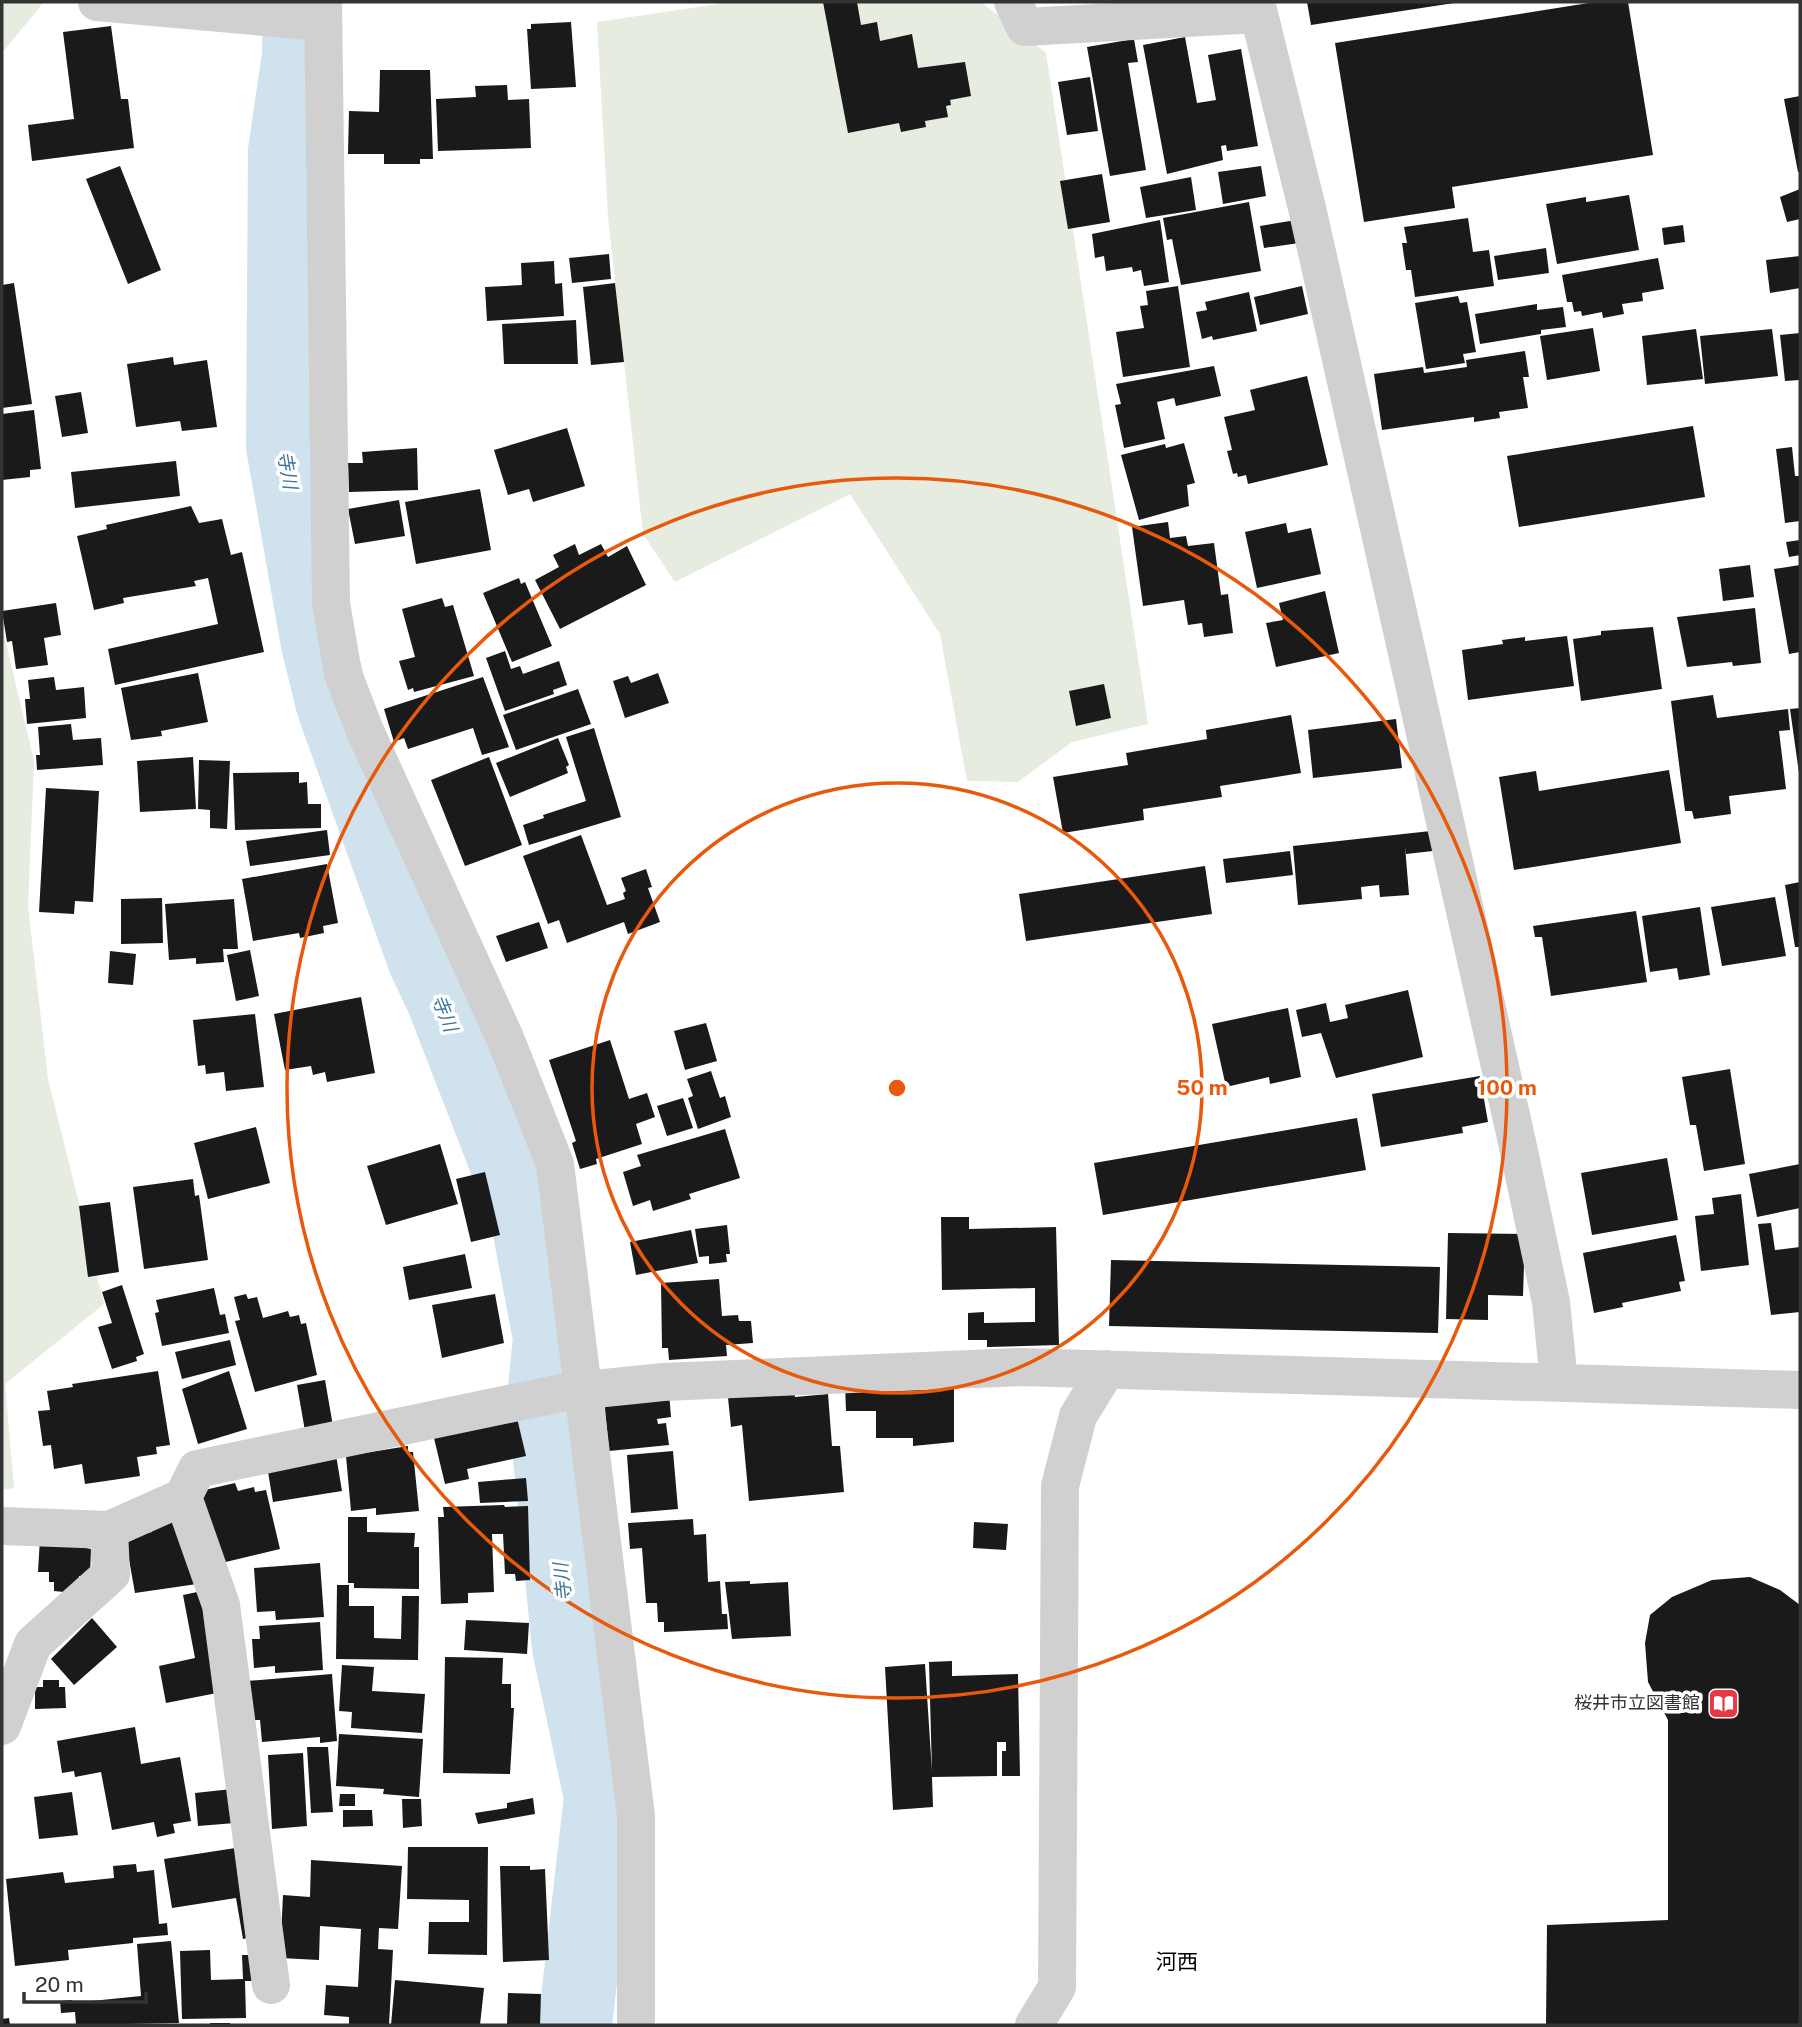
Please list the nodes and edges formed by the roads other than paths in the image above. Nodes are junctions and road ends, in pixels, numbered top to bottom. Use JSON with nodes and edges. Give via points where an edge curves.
{"nodes":[{"id":1,"x":97,"y":2,"type":"edge"},
{"id":2,"x":1013,"y":2,"type":"edge"},
{"id":3,"x":1257,"y":8,"type":"edge"},
{"id":4,"x":320,"y":15,"type":"edge"},
{"id":5,"x":1107,"y":1369,"type":"junction"},
{"id":6,"x":1559,"y":1382,"type":"junction"},
{"id":7,"x":1800,"y":1390,"type":"edge"},
{"id":8,"x":575,"y":1391,"type":"junction"},
{"id":9,"x":183,"y":1497,"type":"junction"},
{"id":10,"x":2,"y":1526,"type":"edge"},
{"id":11,"x":109,"y":1530,"type":"junction"},
{"id":12,"x":2,"y":1726,"type":"edge"},
{"id":13,"x":271,"y":1985,"type":"dead end"},
{"id":14,"x":636,"y":2025,"type":"edge"},
{"id":15,"x":1034,"y":2025,"type":"edge"}],
"edges":[{"from":1,"to":4,"type":"street","via":[[274,18]]},
{"from":2,"to":3,"type":"street","via":[[1025,27]]},
{"from":3,"to":6,"type":"street","via":[[1310,220],[1517,1142],[1551,1302]]},
{"from":4,"to":8,"type":"street","via":[[331,603],[343,674],[505,1038],[555,1164]]},
{"from":5,"to":6,"type":"street"},
{"from":5,"to":8,"type":"street","via":[[1021,1367],[663,1382]]},
{"from":5,"to":15,"type":"street","via":[[1078,1416],[1060,1486],[1057,1987]]},
{"from":6,"to":7,"type":"street"},
{"from":8,"to":9,"type":"street","via":[[197,1469]]},
{"from":8,"to":14,"type":"street","via":[[636,1816]]},
{"from":9,"to":11,"type":"street"},
{"from":9,"to":13,"type":"street","via":[[221,1605]]},
{"from":10,"to":11,"type":"street"},
{"from":11,"to":12,"type":"street","via":[[111,1574],[33,1644]]}]}
